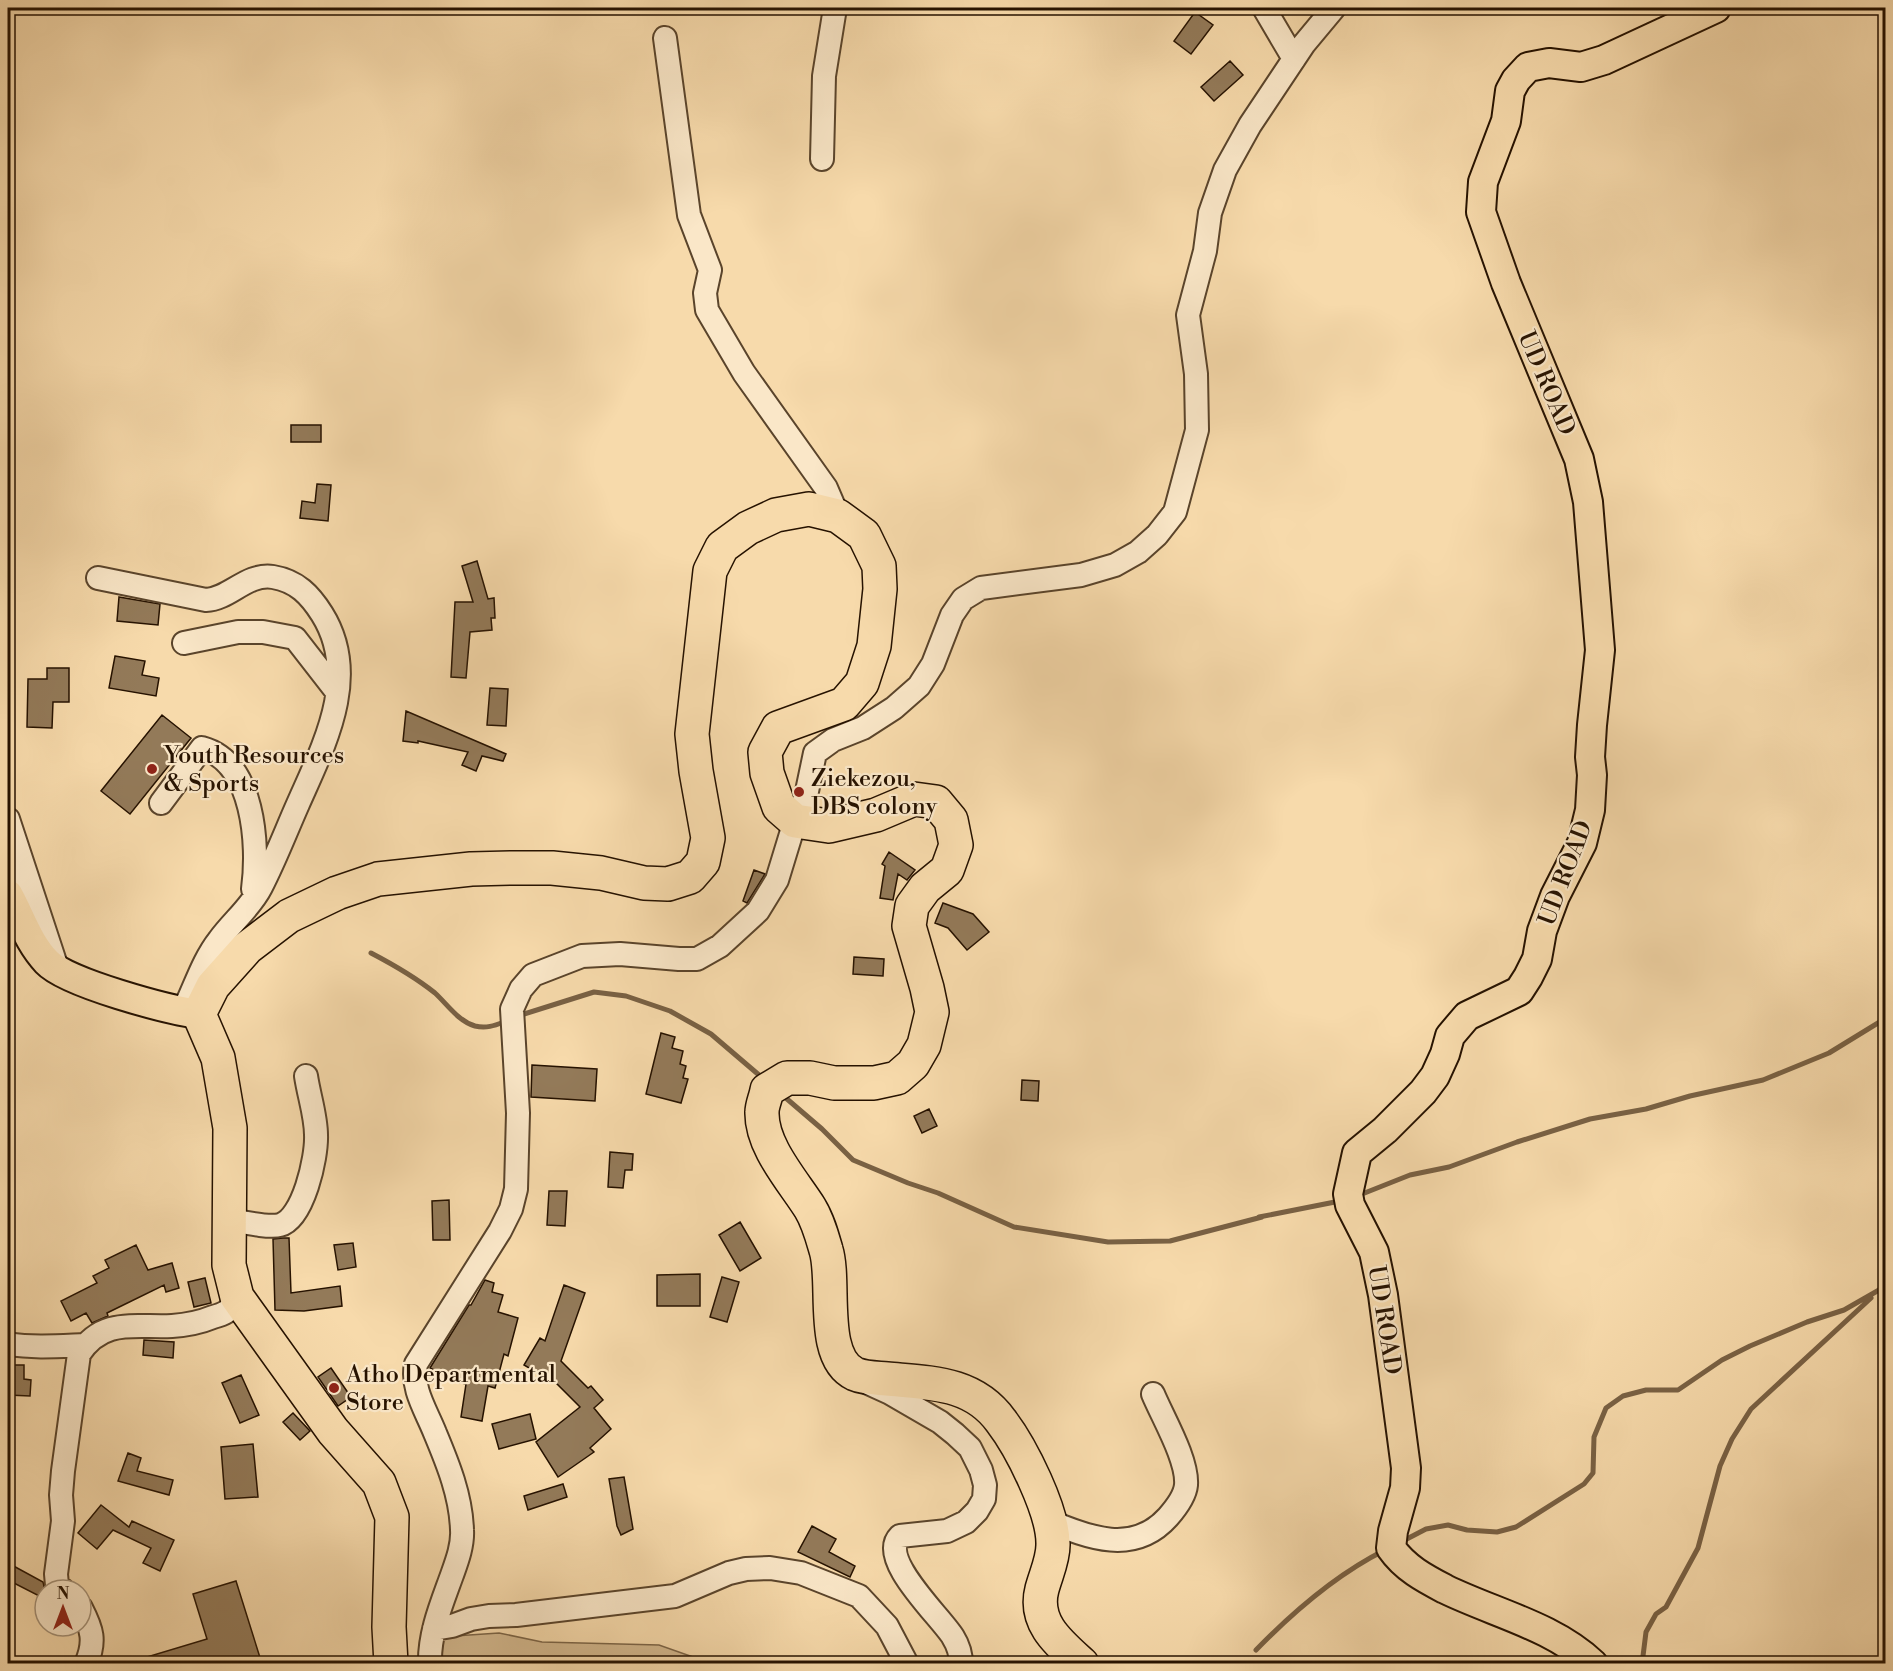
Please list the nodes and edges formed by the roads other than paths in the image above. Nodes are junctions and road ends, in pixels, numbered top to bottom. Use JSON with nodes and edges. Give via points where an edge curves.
{"nodes":[{"id":1,"x":835,"y":8,"type":"edge"},
{"id":2,"x":1264,"y":8,"type":"edge"},
{"id":3,"x":1334,"y":8,"type":"edge"},
{"id":4,"x":1716,"y":8,"type":"edge"},
{"id":5,"x":665,"y":38,"type":"dead end"},
{"id":6,"x":1294,"y":59,"type":"junction"},
{"id":7,"x":822,"y":159,"type":"dead end"},
{"id":8,"x":838,"y":516,"type":"junction"},
{"id":9,"x":98,"y":578,"type":"dead end"},
{"id":10,"x":184,"y":643,"type":"dead end"},
{"id":11,"x":337,"y":692,"type":"junction"},
{"id":12,"x":161,"y":803,"type":"dead end"},
{"id":13,"x":8,"y":819,"type":"edge"},
{"id":14,"x":795,"y":821,"type":"junction"},
{"id":15,"x":8,"y":869,"type":"edge"},
{"id":16,"x":8,"y":894,"type":"edge"},
{"id":17,"x":251,"y":902,"type":"junction"},
{"id":18,"x":36,"y":948,"type":"junction"},
{"id":19,"x":58,"y":969,"type":"junction"},
{"id":20,"x":191,"y":1013,"type":"junction"},
{"id":21,"x":306,"y":1076,"type":"dead end"},
{"id":22,"x":230,"y":1220,"type":"junction"},
{"id":23,"x":237,"y":1297,"type":"junction"},
{"id":24,"x":8,"y":1344,"type":"edge"},
{"id":25,"x":85,"y":1345,"type":"junction"},
{"id":26,"x":854,"y":1373,"type":"junction"},
{"id":27,"x":1153,"y":1394,"type":"dead end"},
{"id":28,"x":1049,"y":1521,"type":"junction"},
{"id":29,"x":56,"y":1578,"type":"edge"},
{"id":30,"x":434,"y":1629,"type":"junction"},
{"id":31,"x":93,"y":1638,"type":"edge"},
{"id":32,"x":86,"y":1664,"type":"edge"},
{"id":33,"x":391,"y":1664,"type":"edge"},
{"id":34,"x":430,"y":1664,"type":"edge"},
{"id":35,"x":907,"y":1664,"type":"edge"},
{"id":36,"x":961,"y":1664,"type":"edge"},
{"id":37,"x":1082,"y":1664,"type":"edge"},
{"id":38,"x":1593,"y":1664,"type":"edge"}],
"edges":[{"from":1,"to":7,"type":"street","via":[[824,76]]},
{"from":2,"to":6,"type":"street"},
{"from":3,"to":6,"type":"street"},
{"from":4,"to":38,"type":"main road","name":"UD ROAD","via":[[1604,60],[1581,67],[1549,63],[1528,68],[1510,91],[1506,121],[1483,182],[1481,212],[1510,294],[1579,459],[1588,502],[1600,650],[1590,757],[1590,810],[1582,843],[1555,896],[1528,977],[1519,991],[1467,1016],[1456,1027],[1434,1076],[1422,1092],[1357,1153],[1348,1194],[1353,1214],[1374,1252],[1402,1427],[1405,1488],[1391,1548],[1400,1561],[1419,1575],[1548,1633]]},
{"from":5,"to":8,"type":"street","via":[[689,215],[710,270],[705,293],[707,310],[744,373],[826,488]]},
{"from":6,"to":14,"type":"street","via":[[1225,170],[1210,213],[1188,315],[1196,374],[1197,430],[1174,512],[1157,535],[1115,565],[1081,574],[981,588],[963,599],[919,686],[863,728],[833,740],[815,753],[806,796]]},
{"from":8,"to":14,"type":"highway","via":[[864,536],[879,566],[874,646],[861,683],[844,704],[778,728],[765,752],[767,773],[779,807]]},
{"from":8,"to":20,"type":"highway","via":[[809,509],[776,515],[748,528],[722,547],[710,571],[692,734],[708,838],[703,862],[690,877],[668,884],[644,883],[601,873],[521,868],[378,879],[288,916],[247,948]]},
{"from":9,"to":11,"type":"street","via":[[206,600],[216,600],[246,581],[261,578],[272,577],[299,586],[311,596],[332,630],[337,649]]},
{"from":10,"to":11,"type":"street","via":[[238,632],[295,638]]},
{"from":11,"to":17,"type":"street","via":[[327,738],[261,888]]},
{"from":12,"to":17,"type":"street","via":[[202,748],[228,762],[241,783],[253,820],[256,866]]},
{"from":13,"to":19,"type":"street"},
{"from":14,"to":26,"type":"highway","via":[[829,826],[876,815],[914,799],[936,802],[951,820],[956,845],[947,870],[925,888],[912,906],[909,926],[932,1012],[924,1045],[913,1064],[897,1078],[874,1083],[787,1078],[768,1090],[762,1112],[776,1158],[811,1210],[821,1233],[828,1255],[834,1344],[840,1360]]},
{"from":14,"to":30,"type":"street","via":[[777,879],[758,911],[708,954],[679,959],[620,954],[582,956],[533,975],[520,989],[512,1009],[518,1113],[512,1209],[416,1364],[414,1375],[459,1499],[462,1532],[459,1556]]},
{"from":15,"to":18,"type":"street"},
{"from":16,"to":18,"type":"main road"},
{"from":17,"to":20,"type":"street","via":[[217,942]]},
{"from":18,"to":19,"type":"main road"},
{"from":19,"to":20,"type":"main road","via":[[96,986]]},
{"from":20,"to":22,"type":"highway","via":[[218,1058],[230,1128]]},
{"from":21,"to":22,"type":"street","via":[[316,1136],[313,1165],[297,1212],[278,1226]]},
{"from":22,"to":23,"type":"highway","via":[[229,1265]]},
{"from":23,"to":25,"type":"street","via":[[227,1312],[205,1320],[173,1326],[124,1325],[97,1335]]},
{"from":23,"to":33,"type":"highway","via":[[333,1431],[379,1483],[392,1517]]},
{"from":24,"to":25,"type":"street"},
{"from":25,"to":29,"type":"street","via":[[76,1370],[63,1471],[63,1521]]},
{"from":26,"to":28,"type":"highway","via":[[931,1382],[961,1389],[982,1402],[1000,1419],[1017,1445],[1033,1474]]},
{"from":26,"to":36,"type":"street","via":[[940,1422],[970,1448],[981,1470],[986,1485],[984,1499],[972,1517],[947,1532],[900,1536],[895,1540],[894,1550],[902,1571],[954,1638]]},
{"from":27,"to":28,"type":"street","via":[[1184,1464],[1186,1487],[1175,1508],[1161,1525],[1140,1537],[1115,1541],[1082,1535]]},
{"from":28,"to":37,"type":"highway","via":[[1053,1544],[1041,1592],[1041,1611],[1048,1632]]},
{"from":30,"to":34,"type":"street","via":[[429,1646]]},
{"from":30,"to":35,"type":"street","via":[[489,1616],[675,1596],[729,1573],[770,1568],[801,1573],[859,1596],[887,1626]]},
{"from":31,"to":32,"type":"street"}]}
